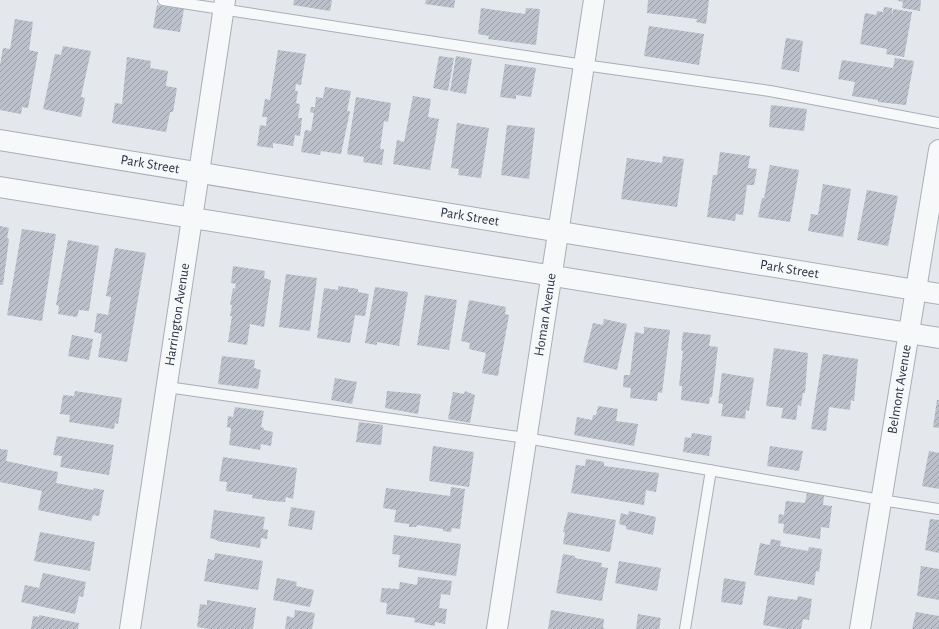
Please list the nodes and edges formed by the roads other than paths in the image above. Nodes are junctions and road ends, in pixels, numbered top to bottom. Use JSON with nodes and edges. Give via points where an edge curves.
{"nodes":[{"id":1,"x":163,"y":0,"type":"edge"},
{"id":2,"x":594,"y":0,"type":"edge"},
{"id":3,"x":224,"y":5,"type":"edge"},
{"id":4,"x":584,"y":65,"type":"junction"},
{"id":5,"x":939,"y":123,"type":"edge"},
{"id":6,"x":0,"y":140,"type":"edge"},
{"id":7,"x":939,"y":150,"type":"edge"},
{"id":8,"x":198,"y":173,"type":"junction"},
{"id":9,"x":0,"y":187,"type":"edge"},
{"id":10,"x":191,"y":218,"type":"junction"},
{"id":11,"x":558,"y":232,"type":"junction"},
{"id":12,"x":552,"y":276,"type":"junction"},
{"id":13,"x":916,"y":290,"type":"junction"},
{"id":14,"x":939,"y":294,"type":"edge"},
{"id":15,"x":909,"y":333,"type":"junction"},
{"id":16,"x":939,"y":338,"type":"edge"},
{"id":17,"x":167,"y":388,"type":"junction"},
{"id":18,"x":526,"y":438,"type":"junction"},
{"id":19,"x":711,"y":470,"type":"junction"},
{"id":20,"x":881,"y":500,"type":"junction"},
{"id":21,"x":939,"y":509,"type":"edge"},
{"id":22,"x":130,"y":629,"type":"edge"},
{"id":23,"x":497,"y":629,"type":"edge"},
{"id":24,"x":685,"y":629,"type":"edge"},
{"id":25,"x":860,"y":629,"type":"edge"}],
"edges":[{"from":1,"to":3,"type":"lane"},
{"from":2,"to":4,"type":"street","name":"Homan Avenue"},
{"from":3,"to":4,"type":"lane"},
{"from":3,"to":8,"type":"street","name":"Harrington Avenue"},
{"from":4,"to":5,"type":"lane","via":[[770,91]]},
{"from":4,"to":11,"type":"street","name":"Homan Avenue"},
{"from":6,"to":8,"type":"street","name":"Park Street"},
{"from":7,"to":13,"type":"street","name":"Belmont Avenue"},
{"from":8,"to":10,"type":"street","name":"Harrington Avenue"},
{"from":8,"to":11,"type":"street","name":"Park Street"},
{"from":9,"to":10,"type":"street"},
{"from":10,"to":12,"type":"street"},
{"from":10,"to":17,"type":"street","name":"Harrington Avenue"},
{"from":11,"to":12,"type":"street","name":"Homan Avenue"},
{"from":11,"to":13,"type":"street","name":"Park Street"},
{"from":12,"to":15,"type":"street"},
{"from":12,"to":18,"type":"street","name":"Homan Avenue"},
{"from":13,"to":14,"type":"street","name":"Park Street"},
{"from":13,"to":15,"type":"street","name":"Belmont Avenue"},
{"from":15,"to":16,"type":"street"},
{"from":15,"to":20,"type":"street","name":"Belmont Avenue"},
{"from":17,"to":18,"type":"lane"},
{"from":17,"to":22,"type":"street","name":"Harrington Avenue"},
{"from":18,"to":19,"type":"lane"},
{"from":18,"to":23,"type":"street","name":"Homan Avenue"},
{"from":19,"to":20,"type":"lane"},
{"from":19,"to":24,"type":"lane"},
{"from":20,"to":21,"type":"lane"},
{"from":20,"to":25,"type":"street","name":"Belmont Avenue"}]}
